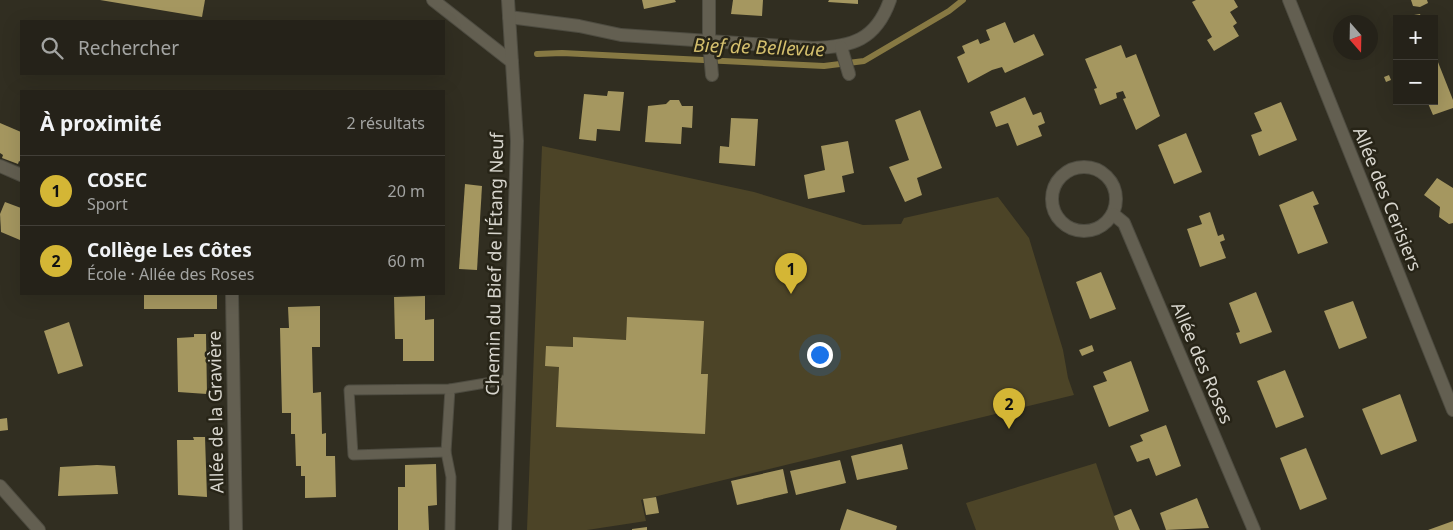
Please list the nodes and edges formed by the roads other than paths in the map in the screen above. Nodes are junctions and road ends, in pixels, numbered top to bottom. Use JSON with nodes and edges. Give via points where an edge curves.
{"nodes":[{"id":1,"x":433,"y":0,"type":"edge"},
{"id":2,"x":508,"y":0,"type":"edge"},
{"id":3,"x":709,"y":0,"type":"edge"},
{"id":4,"x":890,"y":0,"type":"edge"},
{"id":5,"x":1289,"y":0,"type":"edge"},
{"id":6,"x":509,"y":17,"type":"junction"},
{"id":7,"x":709,"y":42,"type":"junction"},
{"id":8,"x":841,"y":47,"type":"junction"},
{"id":9,"x":512,"y":62,"type":"junction"},
{"id":10,"x":849,"y":74,"type":"dead end"},
{"id":11,"x":712,"y":75,"type":"dead end"},
{"id":12,"x":0,"y":166,"type":"edge"},
{"id":13,"x":20,"y":175,"type":"edge"},
{"id":14,"x":1112,"y":214,"type":"junction"},
{"id":15,"x":232,"y":295,"type":"edge"},
{"id":16,"x":510,"y":379,"type":"junction"},
{"id":17,"x":450,"y":389,"type":"junction"},
{"id":18,"x":1453,"y":410,"type":"edge"},
{"id":19,"x":446,"y":452,"type":"junction"},
{"id":20,"x":0,"y":486,"type":"edge"},
{"id":21,"x":39,"y":530,"type":"edge"},
{"id":22,"x":236,"y":530,"type":"edge"},
{"id":23,"x":450,"y":530,"type":"edge"},
{"id":24,"x":505,"y":530,"type":"edge"},
{"id":25,"x":1254,"y":530,"type":"edge"}],
"edges":[{"from":1,"to":9,"type":"street"},
{"from":2,"to":6,"type":"street","name":"Chemin du Bief de l'Étang Neuf"},
{"from":3,"to":7,"type":"street"},
{"from":4,"to":8,"type":"street","via":[[885,16],[866,37]]},
{"from":5,"to":18,"type":"street","name":"Allée des Cerisiers"},
{"from":6,"to":7,"type":"street","via":[[578,26],[621,36]]},
{"from":6,"to":9,"type":"street","name":"Chemin du Bief de l'Étang Neuf"},
{"from":7,"to":8,"type":"street"},
{"from":7,"to":11,"type":"street"},
{"from":8,"to":10,"type":"street"},
{"from":9,"to":16,"type":"street","name":"Chemin du Bief de l'Étang Neuf","via":[[517,141]]},
{"from":12,"to":13,"type":"street"},
{"from":14,"to":14,"type":"street","via":[[1116,204],[1113,186],[1098,170],[1074,169],[1064,174],[1056,184],[1052,203],[1055,214],[1071,228],[1096,229]]},
{"from":14,"to":25,"type":"street","name":"Allée des Roses","via":[[1124,223]]},
{"from":15,"to":22,"type":"street","name":"Allée de la Gravière"},
{"from":16,"to":17,"type":"lane"},
{"from":16,"to":24,"type":"street","name":"Chemin du Bief de l'Étang Neuf"},
{"from":17,"to":19,"type":"lane"},
{"from":17,"to":19,"type":"lane","via":[[349,390],[353,455]]},
{"from":19,"to":23,"type":"lane","via":[[451,477]]},
{"from":20,"to":21,"type":"street"}]}
